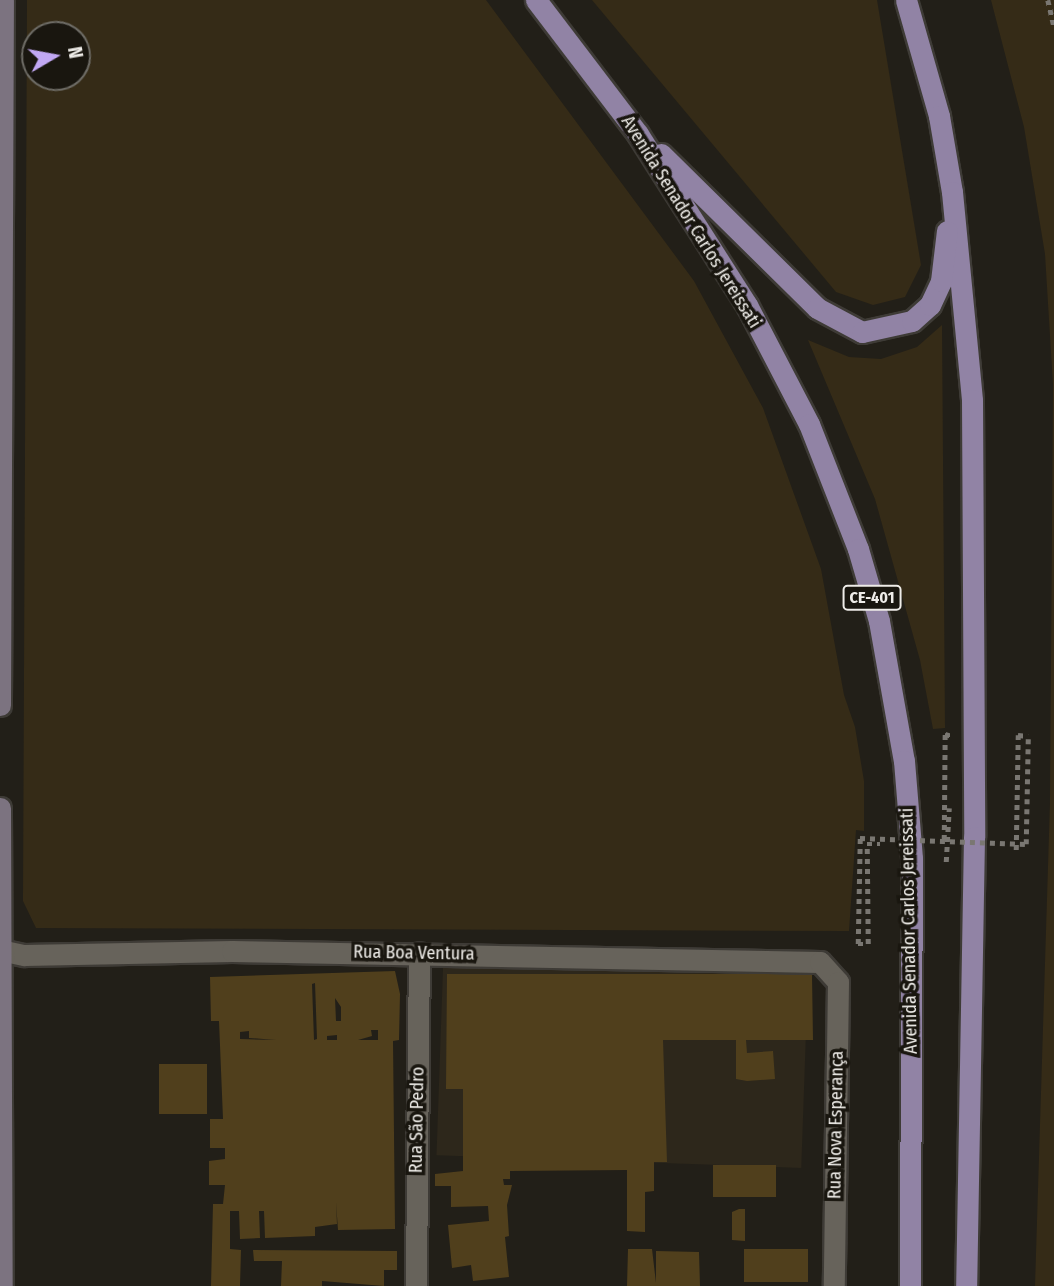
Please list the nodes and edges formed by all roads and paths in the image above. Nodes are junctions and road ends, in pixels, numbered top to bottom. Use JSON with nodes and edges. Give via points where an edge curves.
{"nodes":[{"id":1,"x":3,"y":0,"type":"edge"},
{"id":2,"x":536,"y":0,"type":"edge"},
{"id":3,"x":906,"y":0,"type":"edge"},
{"id":4,"x":1048,"y":0,"type":"edge"},
{"id":5,"x":1054,"y":27,"type":"edge"},
{"id":6,"x":1,"y":125,"type":"edge"},
{"id":7,"x":638,"y":134,"type":"junction"},
{"id":8,"x":953,"y":192,"type":"junction"},
{"id":9,"x":1,"y":538,"type":"edge"},
{"id":10,"x":0,"y":705,"type":"edge"},
{"id":11,"x":952,"y":734,"type":"dead end"},
{"id":12,"x":0,"y":808,"type":"edge"},
{"id":13,"x":944,"y":840,"type":"junction"},
{"id":14,"x":880,"y":844,"type":"dead end"},
{"id":15,"x":1016,"y":850,"type":"dead end"},
{"id":16,"x":0,"y":950,"type":"edge"},
{"id":17,"x":419,"y":953,"type":"junction"},
{"id":18,"x":828,"y":966,"type":"joint"},
{"id":19,"x":2,"y":1286,"type":"edge"},
{"id":20,"x":416,"y":1286,"type":"edge"},
{"id":21,"x":834,"y":1286,"type":"edge"},
{"id":22,"x":909,"y":1286,"type":"edge"},
{"id":23,"x":965,"y":1286,"type":"edge"}],
"edges":[{"from":1,"to":6,"type":"main road"},
{"from":2,"to":7,"type":"main road","name":"Avenida Senador Carlos Jereissati","number":"CE-401"},
{"from":3,"to":8,"type":"main road","via":[[930,80]]},
{"from":4,"to":5,"type":"path"},
{"from":6,"to":9,"type":"main road"},
{"from":7,"to":8,"type":"main road","via":[[817,308],[862,332],[912,321],[930,304],[941,281]]},
{"from":7,"to":22,"type":"main road","name":"Avenida Senador Carlos Jereissati","number":"CE-401","via":[[747,305],[808,424],[858,549],[879,621],[904,761],[912,859]]},
{"from":8,"to":23,"type":"main road","via":[[972,400],[974,837]]},
{"from":9,"to":10,"type":"main road"},
{"from":11,"to":13,"type":"path","via":[[945,734]]},
{"from":12,"to":16,"type":"main road"},
{"from":13,"to":14,"type":"path","bridge":true,"via":[[860,838],[858,944],[867,944],[867,844]]},
{"from":13,"to":15,"type":"path","bridge":true,"via":[[1026,844],[1028,736],[1018,735]]},
{"from":16,"to":17,"type":"street","name":"Rua Boa Ventura","via":[[24,955]]},
{"from":16,"to":19,"type":"main road"},
{"from":17,"to":18,"type":"street","name":"Rua Boa Ventura","via":[[808,960]]},
{"from":17,"to":20,"type":"street","name":"Rua São Pedro"},
{"from":18,"to":21,"type":"street","name":"Rua Nova Esperança","via":[[838,982]]}]}
